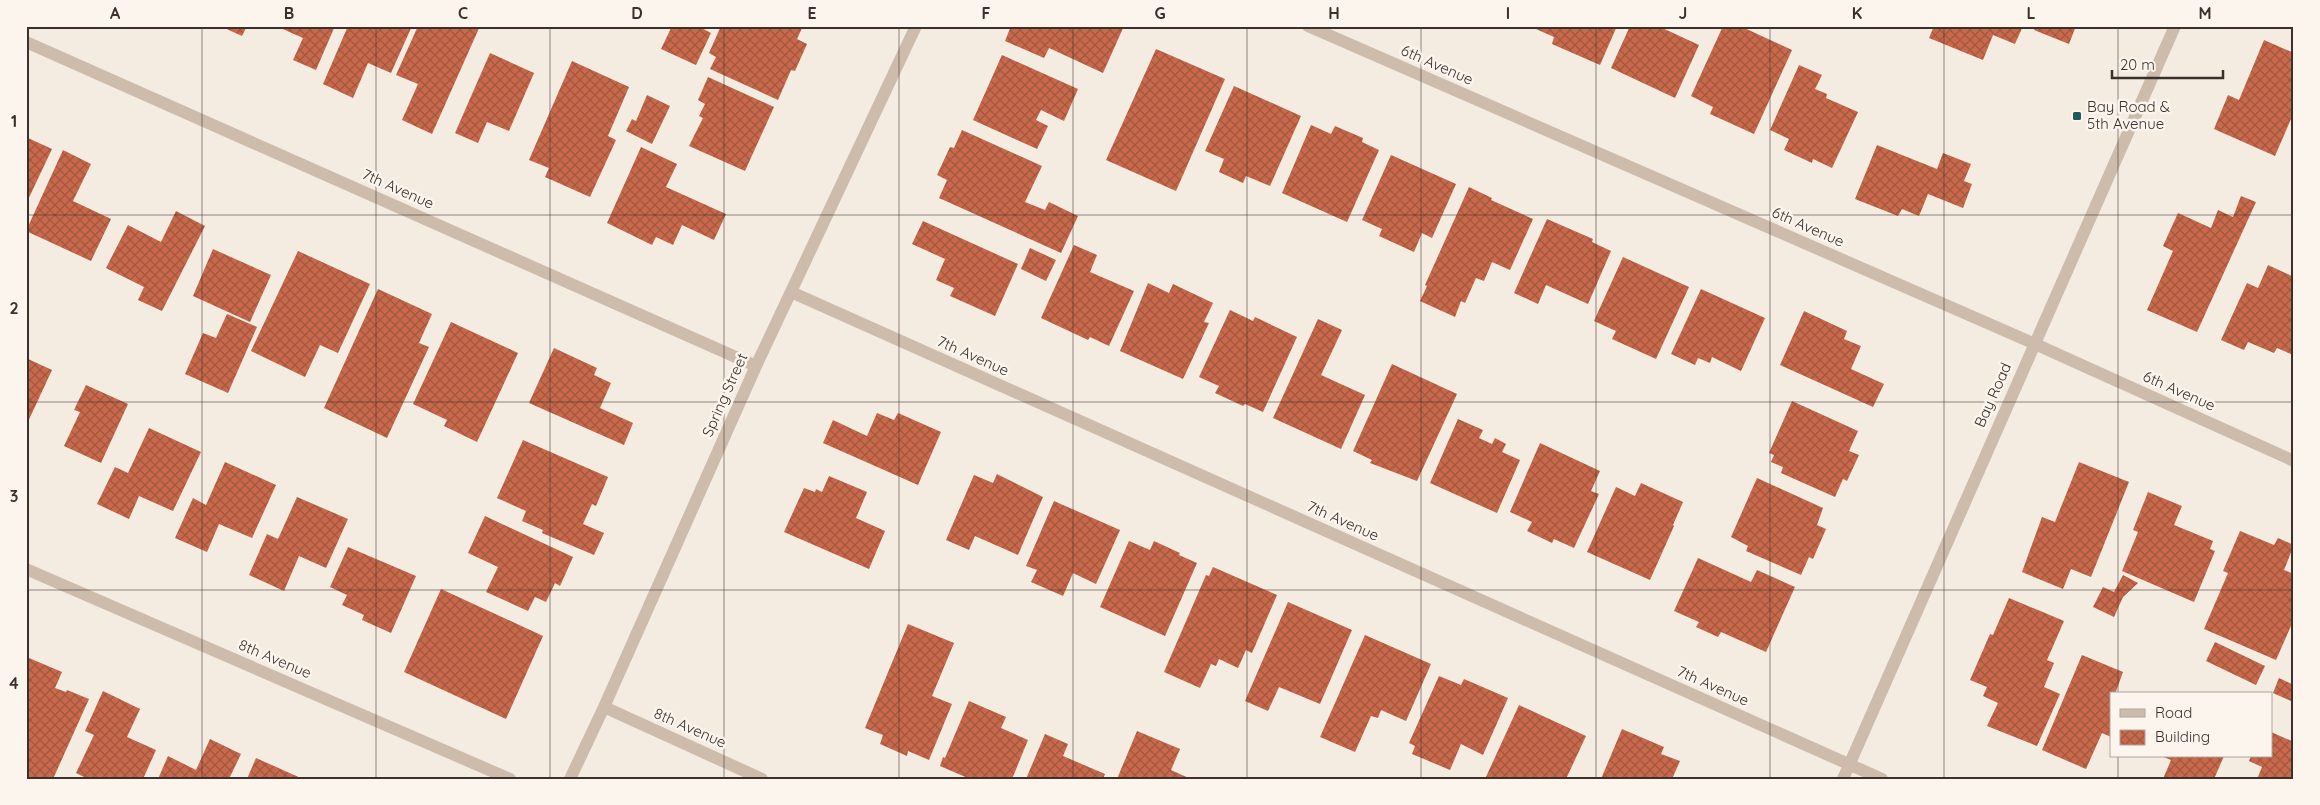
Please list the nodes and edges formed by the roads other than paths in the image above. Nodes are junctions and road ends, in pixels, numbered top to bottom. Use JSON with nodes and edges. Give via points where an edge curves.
{"nodes":[{"id":1,"x":916,"y":26,"type":"edge"},
{"id":2,"x":1308,"y":26,"type":"edge"},
{"id":3,"x":2175,"y":26,"type":"edge"},
{"id":4,"x":26,"y":42,"type":"edge"},
{"id":5,"x":791,"y":292,"type":"junction"},
{"id":6,"x":2033,"y":343,"type":"junction"},
{"id":7,"x":756,"y":366,"type":"junction"},
{"id":8,"x":2294,"y":461,"type":"edge"},
{"id":9,"x":26,"y":569,"type":"edge"},
{"id":10,"x":604,"y":707,"type":"junction"},
{"id":11,"x":1849,"y":765,"type":"junction"},
{"id":12,"x":510,"y":779,"type":"edge"},
{"id":13,"x":570,"y":779,"type":"edge"},
{"id":14,"x":762,"y":779,"type":"edge"},
{"id":15,"x":1842,"y":779,"type":"edge"},
{"id":16,"x":1882,"y":779,"type":"edge"}],
"edges":[{"from":1,"to":5,"type":"street","name":"Spring Street"},
{"from":2,"to":6,"type":"street","name":"6th Avenue"},
{"from":3,"to":6,"type":"street","name":"Bay Road"},
{"from":4,"to":7,"type":"street","name":"7th Avenue"},
{"from":5,"to":7,"type":"street","name":"Spring Street"},
{"from":5,"to":11,"type":"street","name":"7th Avenue"},
{"from":6,"to":8,"type":"street","name":"6th Avenue"},
{"from":6,"to":11,"type":"street","name":"Bay Road"},
{"from":7,"to":10,"type":"street","name":"Spring Street"},
{"from":9,"to":12,"type":"street","name":"8th Avenue"},
{"from":10,"to":13,"type":"street","name":"Spring Street"},
{"from":10,"to":14,"type":"street","name":"8th Avenue"},
{"from":11,"to":15,"type":"street","name":"Bay Road"},
{"from":11,"to":16,"type":"street","name":"7th Avenue"}]}
